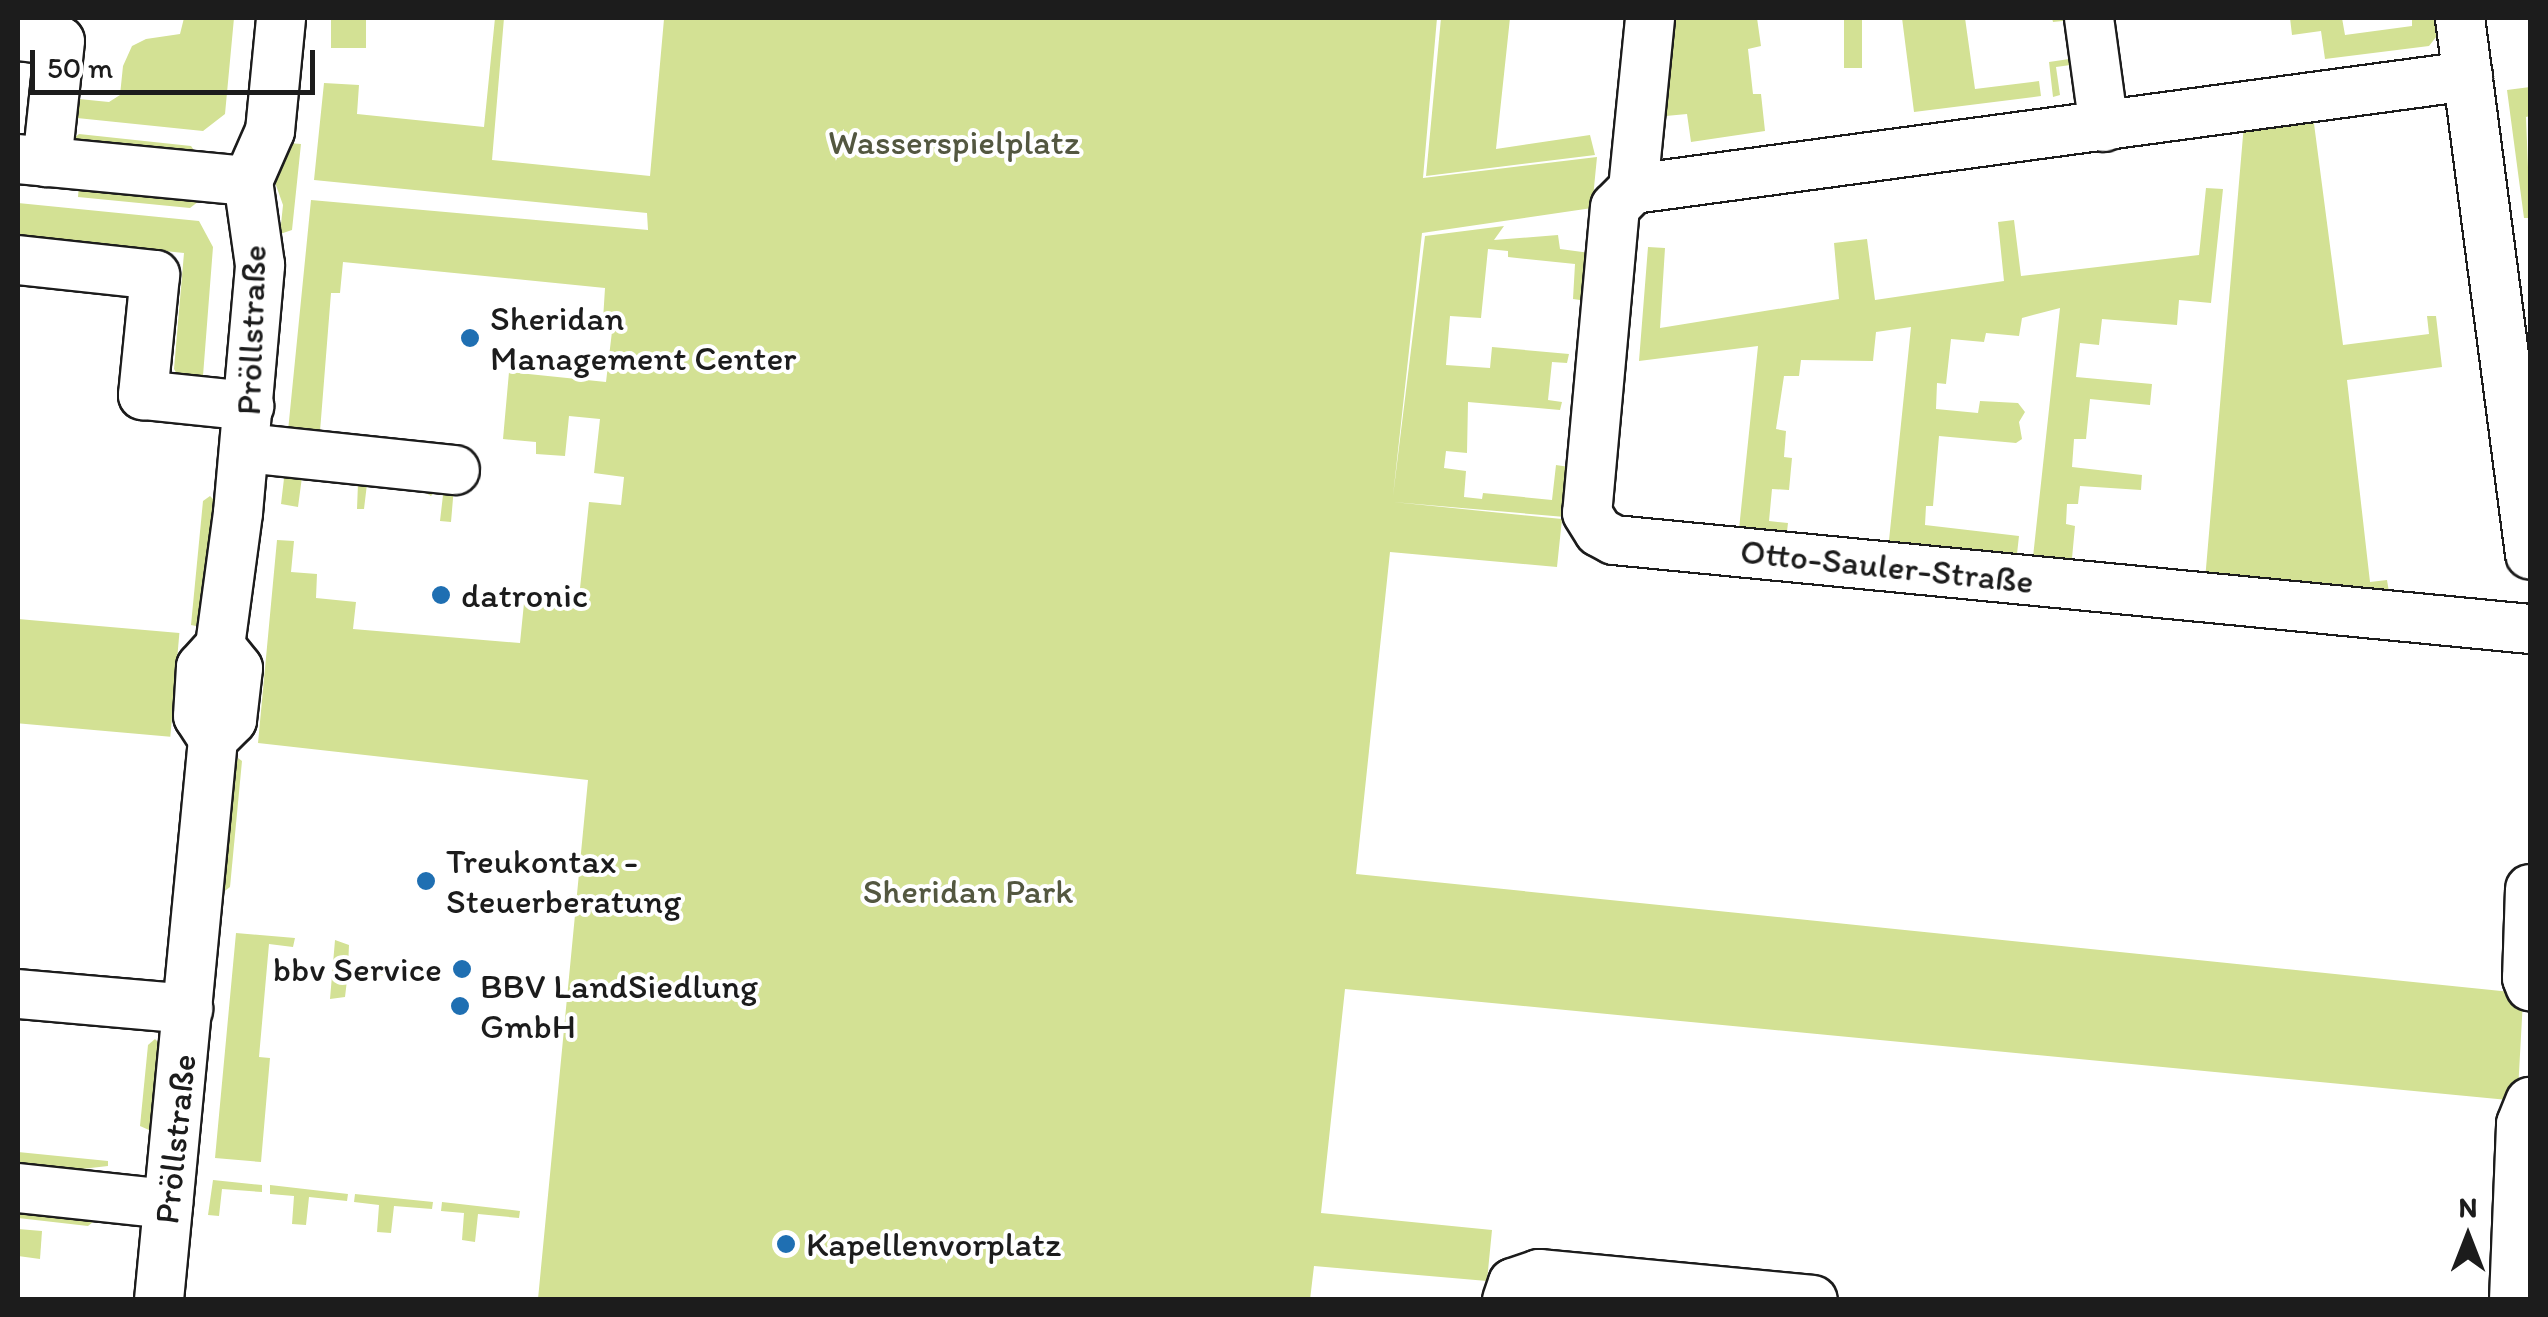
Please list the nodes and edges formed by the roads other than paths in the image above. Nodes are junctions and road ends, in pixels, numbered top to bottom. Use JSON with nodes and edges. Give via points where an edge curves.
{"nodes":[{"id":1,"x":281,"y":18,"type":"edge"},
{"id":2,"x":1650,"y":18,"type":"edge"},
{"id":3,"x":2089,"y":18,"type":"edge"},
{"id":4,"x":2460,"y":18,"type":"edge"},
{"id":5,"x":18,"y":36,"type":"edge"},
{"id":6,"x":2468,"y":76,"type":"junction"},
{"id":7,"x":2104,"y":127,"type":"junction"},
{"id":8,"x":32,"y":160,"type":"edge"},
{"id":9,"x":248,"y":181,"type":"junction"},
{"id":10,"x":1633,"y":189,"type":"junction"},
{"id":11,"x":18,"y":260,"type":"edge"},
{"id":12,"x":247,"y":427,"type":"junction"},
{"id":13,"x":454,"y":470,"type":"dead end"},
{"id":14,"x":2526,"y":485,"type":"edge"},
{"id":15,"x":2530,"y":554,"type":"edge"},
{"id":16,"x":2530,"y":629,"type":"edge"},
{"id":17,"x":2530,"y":889,"type":"edge"},
{"id":18,"x":2530,"y":986,"type":"edge"},
{"id":19,"x":18,"y":994,"type":"edge"},
{"id":20,"x":188,"y":1009,"type":"junction"},
{"id":21,"x":2530,"y":1102,"type":"edge"},
{"id":22,"x":18,"y":1188,"type":"edge"},
{"id":23,"x":168,"y":1204,"type":"junction"},
{"id":24,"x":159,"y":1300,"type":"edge"},
{"id":25,"x":1507,"y":1300,"type":"edge"},
{"id":26,"x":1813,"y":1300,"type":"edge"},
{"id":27,"x":2514,"y":1300,"type":"edge"}],
"edges":[{"from":1,"to":9,"type":"street","via":[[270,132]]},
{"from":2,"to":10,"type":"street","name":"Otto-Sauler-Straße"},
{"from":3,"to":7,"type":"street"},
{"from":4,"to":6,"type":"street"},
{"from":5,"to":8,"type":"street","via":[[60,40]]},
{"from":6,"to":7,"type":"street"},
{"from":6,"to":14,"type":"street"},
{"from":7,"to":10,"type":"street"},
{"from":8,"to":9,"type":"street"},
{"from":9,"to":12,"type":"street","name":"Pröllstraße","via":[[260,264]]},
{"from":10,"to":16,"type":"street","name":"Otto-Sauler-Straße","via":[[1616,206],[1587,513],[1598,532],[1634,542]]},
{"from":11,"to":12,"type":"street","via":[[155,275],[143,394]]},
{"from":12,"to":13,"type":"street"},
{"from":12,"to":20,"type":"street","name":"Pröllstraße","via":[[220,646],[238,668],[232,720],[213,738]]},
{"from":14,"to":15,"type":"street"},
{"from":17,"to":18,"type":"street"},
{"from":19,"to":20,"type":"street"},
{"from":20,"to":23,"type":"street","name":"Pröllstraße"},
{"from":21,"to":27,"type":"street","via":[[2520,1124]]},
{"from":22,"to":23,"type":"street"},
{"from":23,"to":24,"type":"street","name":"Pröllstraße"},
{"from":25,"to":26,"type":"street","via":[[1513,1283],[1539,1274]]}]}
